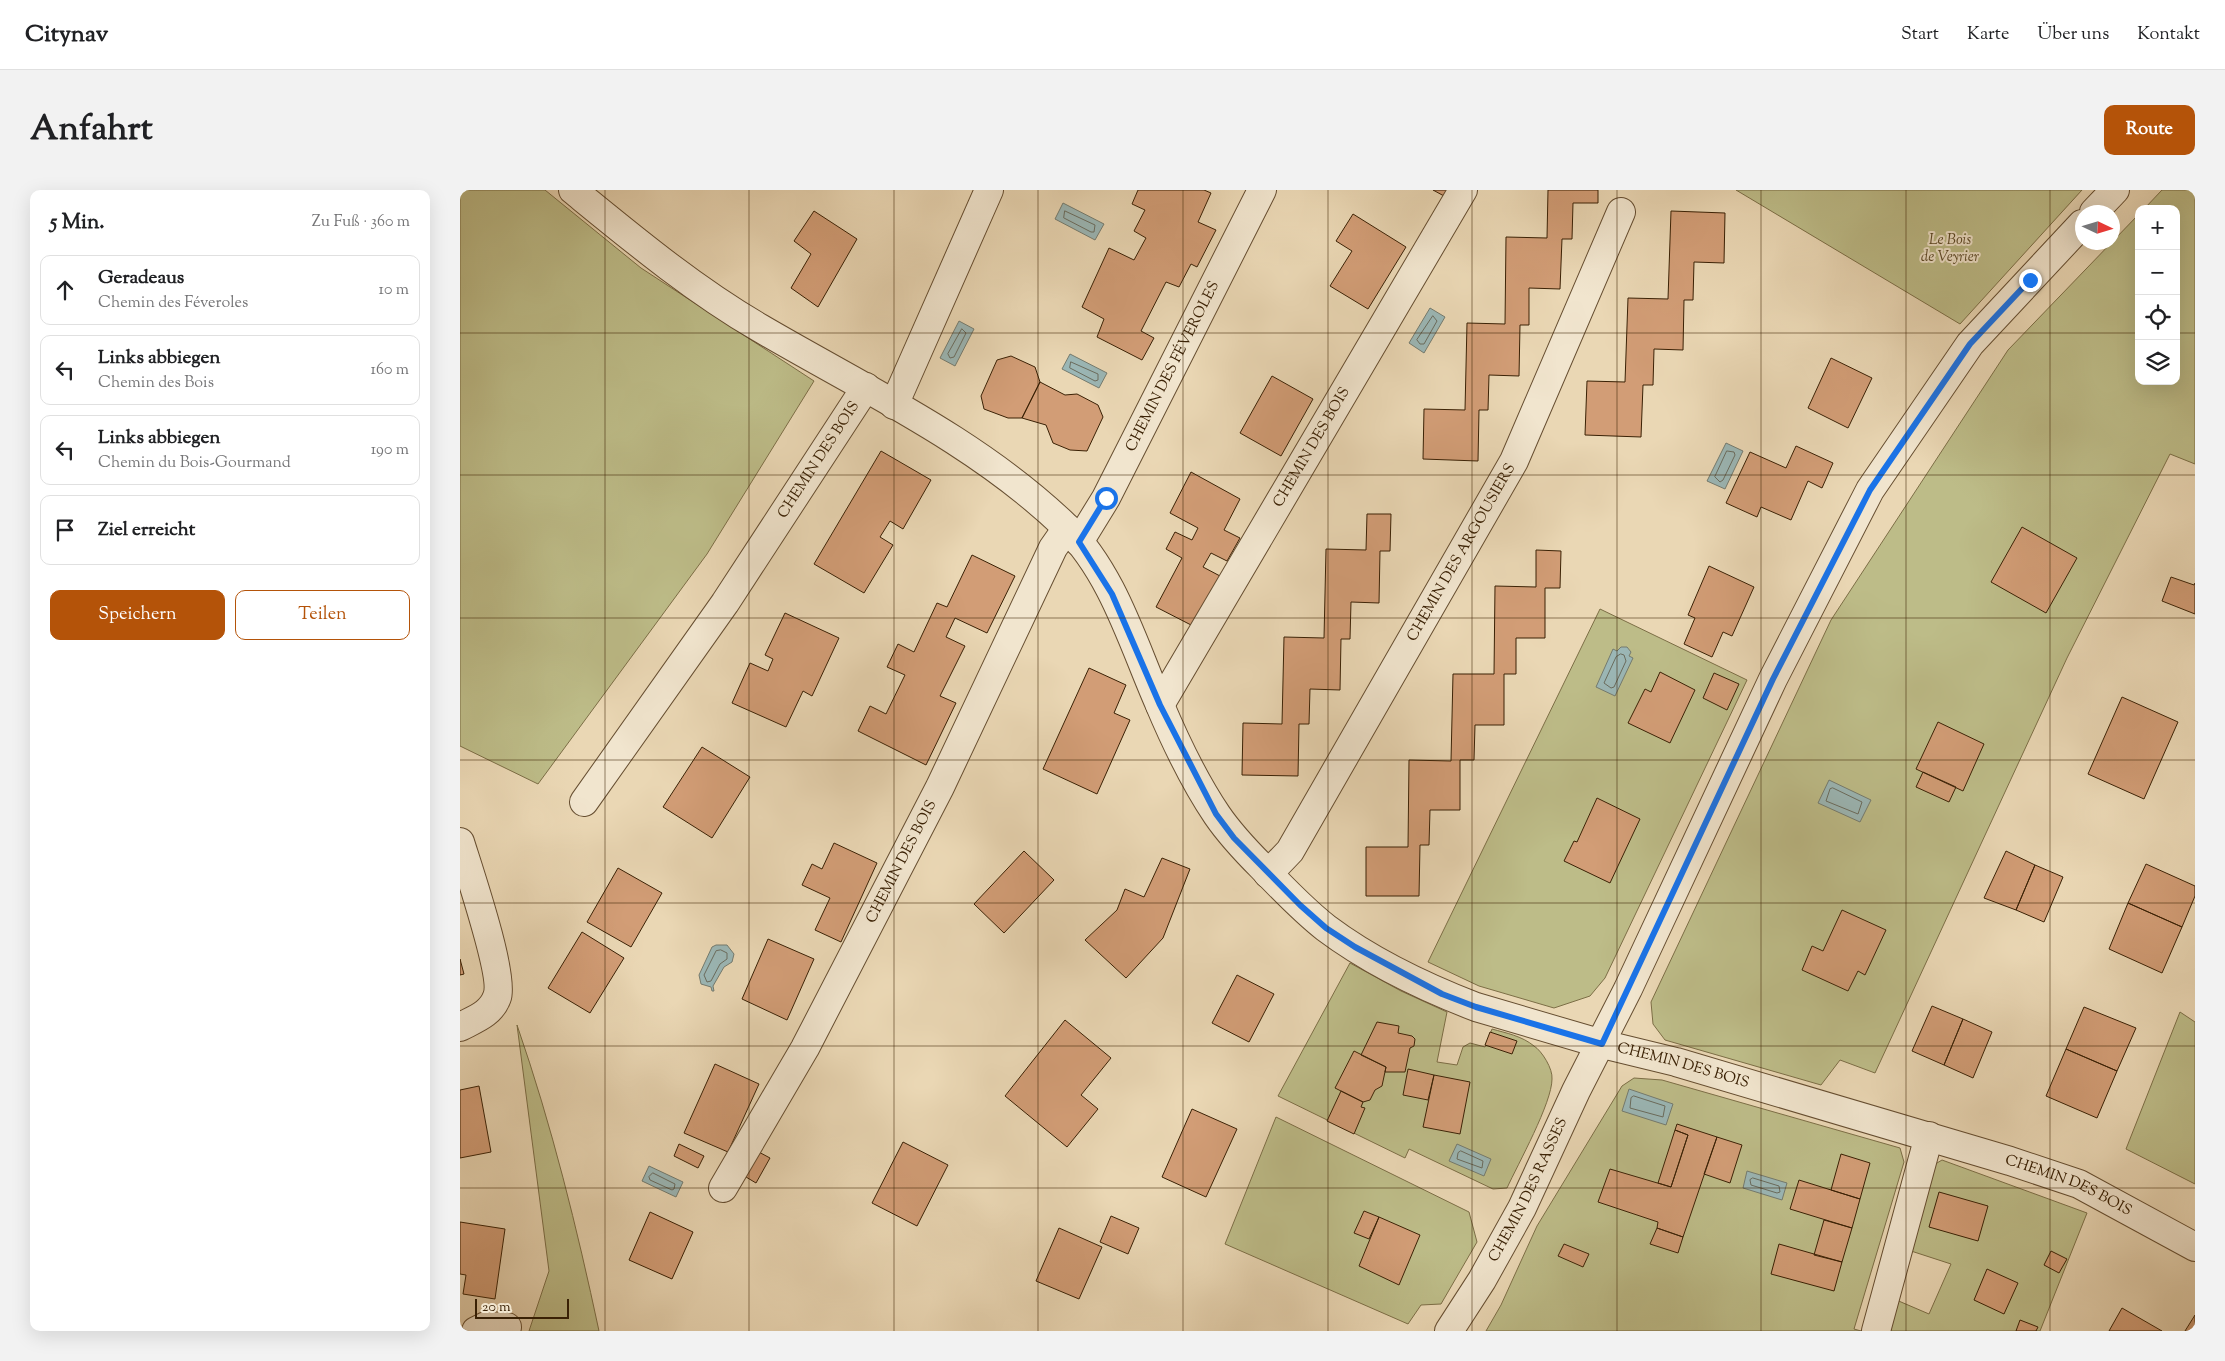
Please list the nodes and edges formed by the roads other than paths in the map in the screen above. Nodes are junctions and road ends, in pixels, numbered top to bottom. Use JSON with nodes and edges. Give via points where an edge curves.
{"nodes":[{"id":1,"x":573,"y":190,"type":"edge"},
{"id":2,"x":989,"y":190,"type":"edge"},
{"id":3,"x":1262,"y":190,"type":"edge"},
{"id":4,"x":1463,"y":190,"type":"edge"},
{"id":5,"x":2115,"y":190,"type":"edge"},
{"id":6,"x":2101,"y":205,"type":"edge"},
{"id":7,"x":1620,"y":212,"type":"dead end"},
{"id":8,"x":2075,"y":232,"type":"edge"},
{"id":9,"x":866,"y":387,"type":"junction"},
{"id":10,"x":894,"y":404,"type":"junction"},
{"id":11,"x":1073,"y":535,"type":"junction"},
{"id":12,"x":1160,"y":705,"type":"junction"},
{"id":13,"x":584,"y":802,"type":"dead end"},
{"id":14,"x":460,"y":842,"type":"edge"},
{"id":15,"x":1268,"y":874,"type":"junction"},
{"id":16,"x":460,"y":1028,"type":"edge"},
{"id":17,"x":1602,"y":1044,"type":"junction"},
{"id":18,"x":1929,"y":1136,"type":"junction"},
{"id":19,"x":723,"y":1188,"type":"dead end"},
{"id":20,"x":2195,"y":1247,"type":"edge"},
{"id":21,"x":508,"y":1327,"type":"dead end"},
{"id":22,"x":476,"y":1331,"type":"edge"},
{"id":23,"x":1449,"y":1331,"type":"edge"},
{"id":24,"x":1876,"y":1331,"type":"edge"}],
"edges":[{"from":1,"to":9,"type":"street","name":"CHEMIN DES BOIS","via":[[653,256],[757,326]]},
{"from":2,"to":10,"type":"street"},
{"from":3,"to":11,"type":"street","name":"CHEMIN DES FÉVEROLES","via":[[1106,498]]},
{"from":4,"to":12,"type":"street","name":"CHEMIN DES BOIS"},
{"from":5,"to":6,"type":"street"},
{"from":7,"to":15,"type":"street","name":"CHEMIN DES ARGOUSIERS","via":[[1514,461],[1290,851]]},
{"from":8,"to":17,"type":"street","name":"CHEMIN DES RASSES","via":[[1970,344],[1870,490],[1773,679]]},
{"from":9,"to":10,"type":"street","name":"CHEMIN DES BOIS"},
{"from":9,"to":13,"type":"street","name":"CHEMIN DES BOIS","via":[[725,603]]},
{"from":10,"to":11,"type":"street","name":"CHEMIN DES BOIS","via":[[986,461]]},
{"from":11,"to":12,"type":"street","name":"CHEMIN DES BOIS","via":[[1112,594]]},
{"from":11,"to":19,"type":"street","name":"CHEMIN DES BOIS","via":[[1053,548],[940,787],[814,1031]]},
{"from":12,"to":15,"type":"street","name":"CHEMIN DES BOIS","via":[[1216,814]]},
{"from":14,"to":16,"type":"street","via":[[492,947],[498,995],[489,1012]]},
{"from":15,"to":17,"type":"street","name":"CHEMIN DES BOIS","via":[[1326,928],[1442,994]]},
{"from":17,"to":18,"type":"street","name":"CHEMIN DES BOIS","via":[[1676,1062]]},
{"from":17,"to":23,"type":"street","name":"CHEMIN DES RASSES","via":[[1576,1091],[1522,1208]]},
{"from":18,"to":20,"type":"street","name":"CHEMIN DES BOIS","via":[[2079,1184]]},
{"from":18,"to":24,"type":"street"},
{"from":21,"to":22,"type":"street","via":[[486,1326]]}]}
